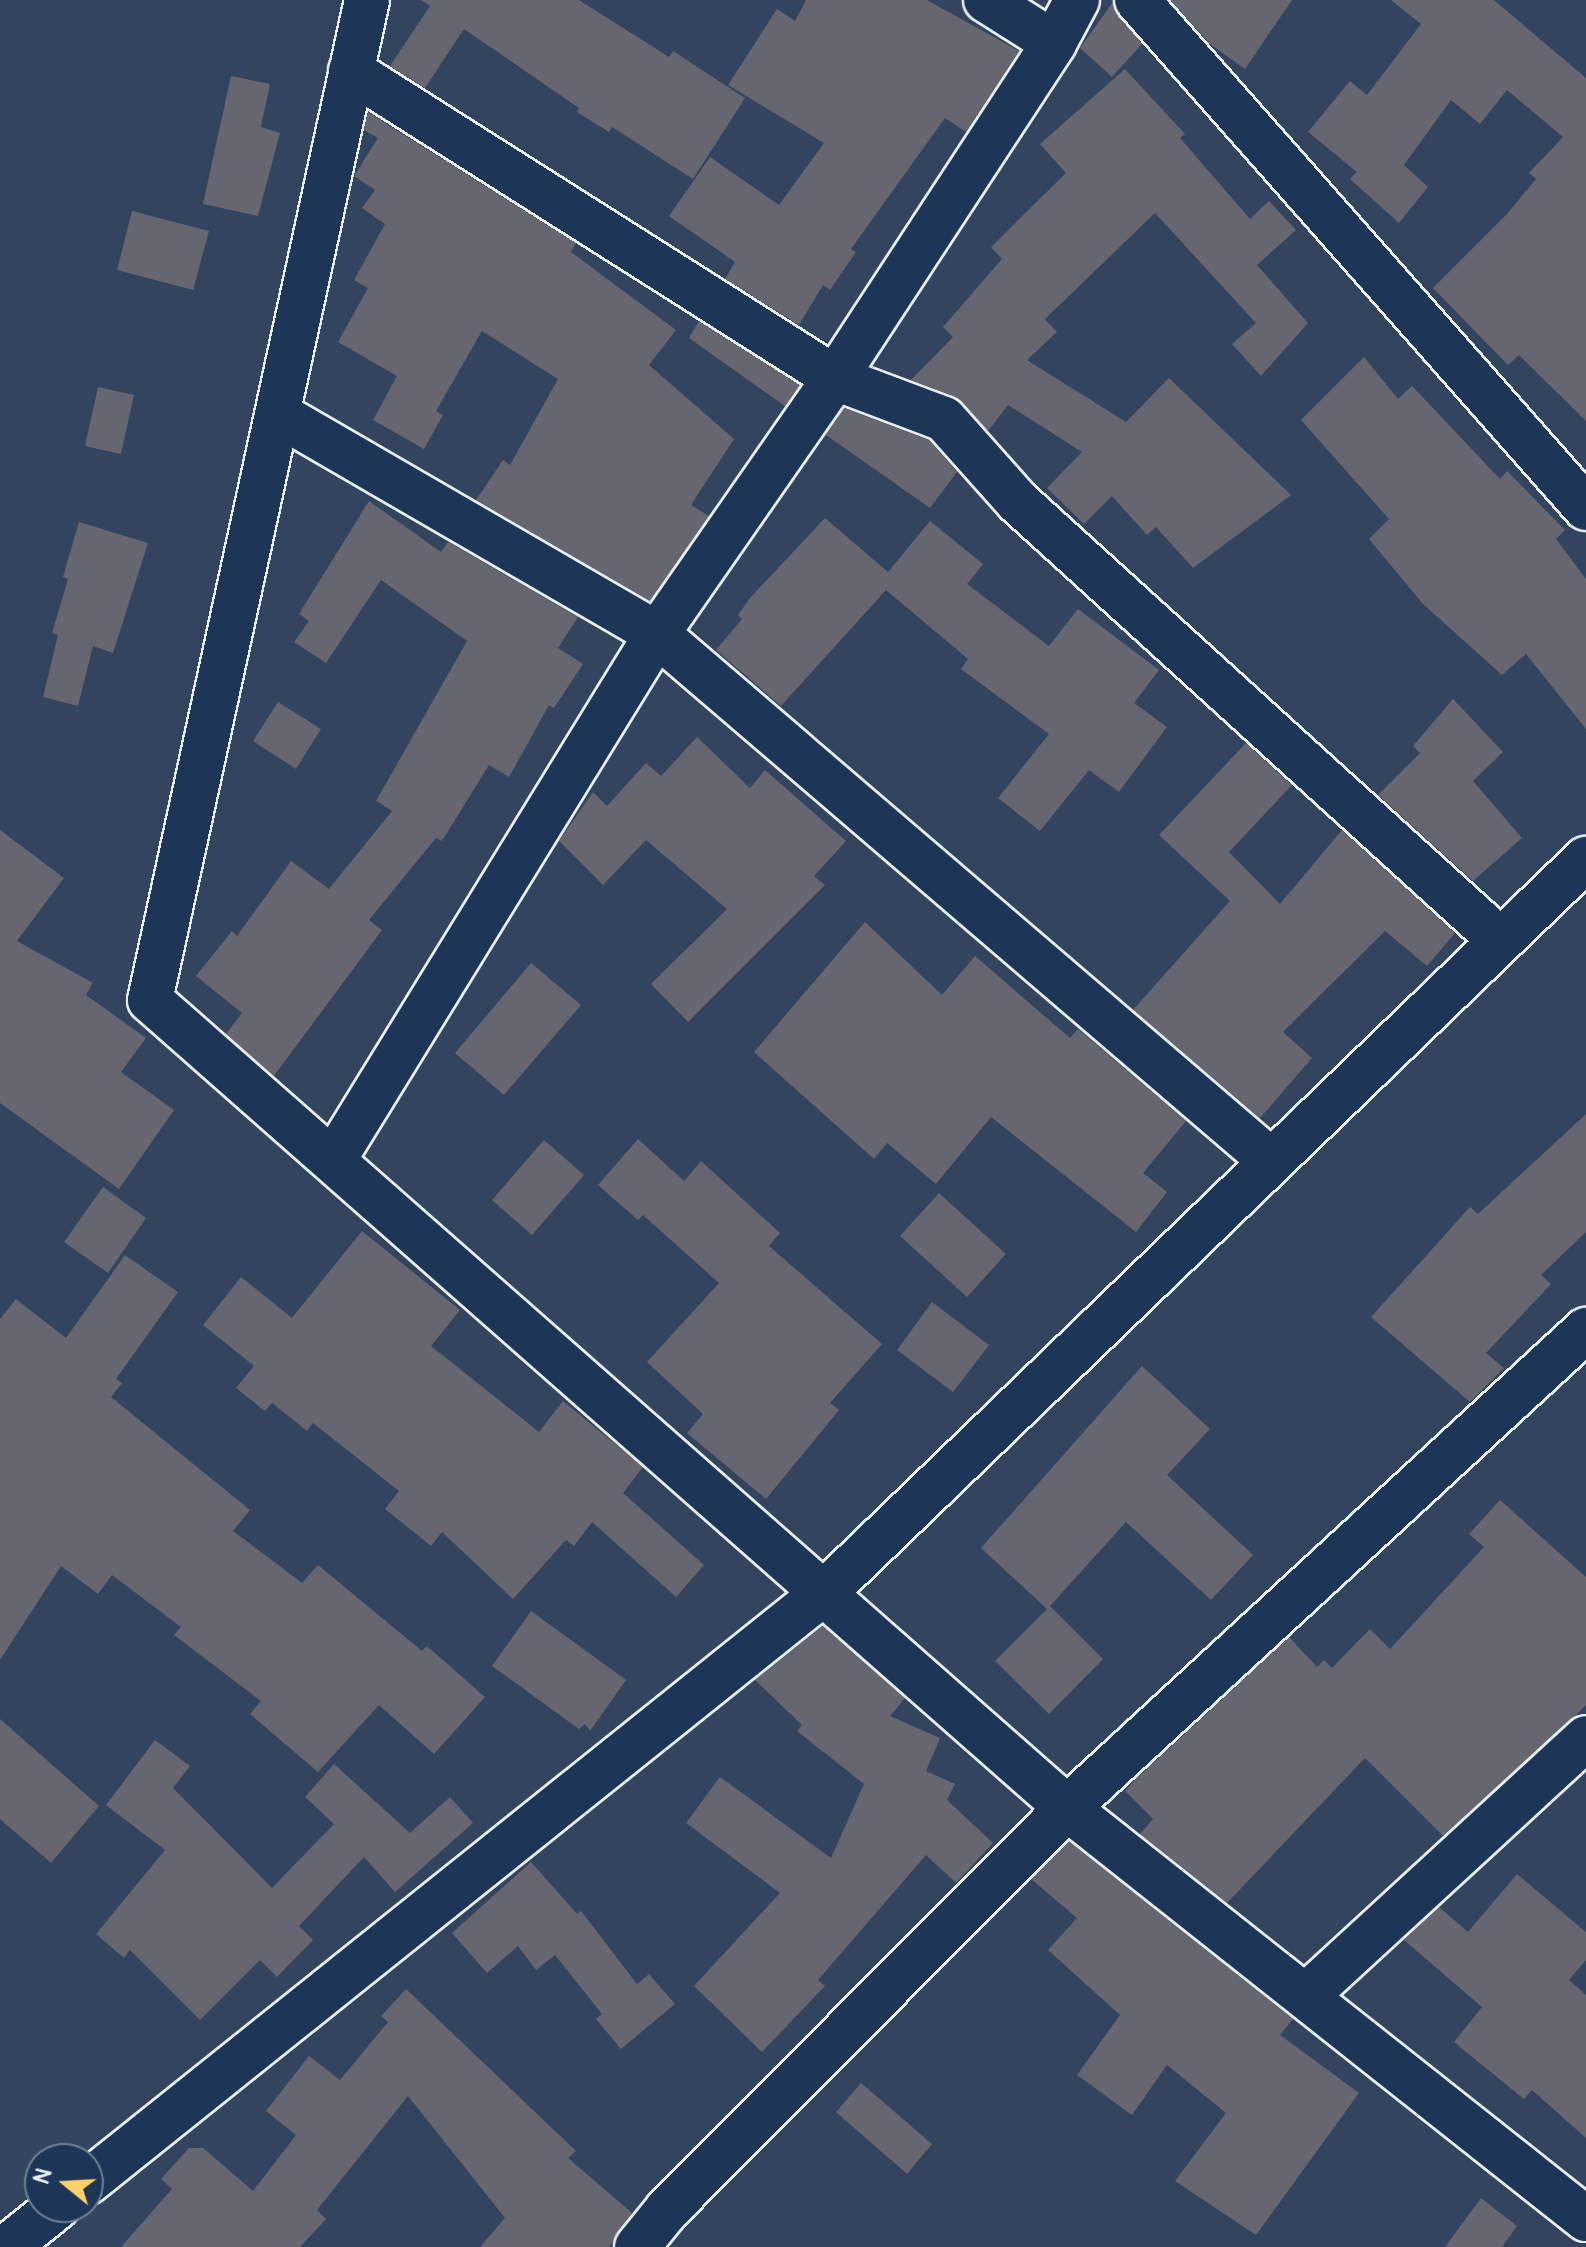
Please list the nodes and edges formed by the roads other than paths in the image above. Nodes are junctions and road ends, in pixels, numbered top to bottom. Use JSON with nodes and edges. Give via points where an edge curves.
{"nodes":[{"id":1,"x":367,"y":0,"type":"edge"},
{"id":2,"x":986,"y":0,"type":"edge"},
{"id":3,"x":1077,"y":0,"type":"edge"},
{"id":4,"x":1137,"y":0,"type":"edge"},
{"id":5,"x":1054,"y":43,"type":"junction"},
{"id":6,"x":351,"y":71,"type":"junction"},
{"id":7,"x":835,"y":378,"type":"junction"},
{"id":8,"x":278,"y":414,"type":"junction"},
{"id":9,"x":1586,"y":508,"type":"edge"},
{"id":10,"x":657,"y":634,"type":"junction"},
{"id":11,"x":1586,"y":859,"type":"edge"},
{"id":12,"x":1499,"y":939,"type":"junction"},
{"id":13,"x":334,"y":1159,"type":"junction"},
{"id":14,"x":1270,"y":1160,"type":"junction"},
{"id":15,"x":1586,"y":1330,"type":"edge"},
{"id":16,"x":825,"y":1592,"type":"junction"},
{"id":17,"x":1586,"y":1738,"type":"edge"},
{"id":18,"x":1067,"y":1808,"type":"junction"},
{"id":19,"x":1308,"y":1994,"type":"junction"},
{"id":20,"x":104,"y":2169,"type":"edge"},
{"id":21,"x":1586,"y":2219,"type":"edge"},
{"id":22,"x":37,"y":2223,"type":"edge"},
{"id":23,"x":7,"y":2247,"type":"edge"},
{"id":24,"x":637,"y":2247,"type":"edge"}],
"edges":[{"from":1,"to":6,"type":"street"},
{"from":2,"to":5,"type":"street"},
{"from":3,"to":5,"type":"street"},
{"from":4,"to":9,"type":"street"},
{"from":5,"to":7,"type":"street"},
{"from":6,"to":7,"type":"street"},
{"from":6,"to":8,"type":"street"},
{"from":7,"to":10,"type":"street"},
{"from":7,"to":12,"type":"street","via":[[944,419],[1018,502]]},
{"from":8,"to":10,"type":"street"},
{"from":8,"to":13,"type":"street","via":[[150,1000]]},
{"from":10,"to":13,"type":"street"},
{"from":10,"to":14,"type":"street"},
{"from":11,"to":12,"type":"street"},
{"from":12,"to":14,"type":"street"},
{"from":13,"to":16,"type":"street"},
{"from":14,"to":16,"type":"street"},
{"from":15,"to":18,"type":"street"},
{"from":16,"to":18,"type":"street"},
{"from":16,"to":20,"type":"street"},
{"from":17,"to":19,"type":"street"},
{"from":18,"to":19,"type":"street"},
{"from":18,"to":24,"type":"street","via":[[667,2210]]},
{"from":19,"to":21,"type":"street"},
{"from":22,"to":23,"type":"street"}]}
